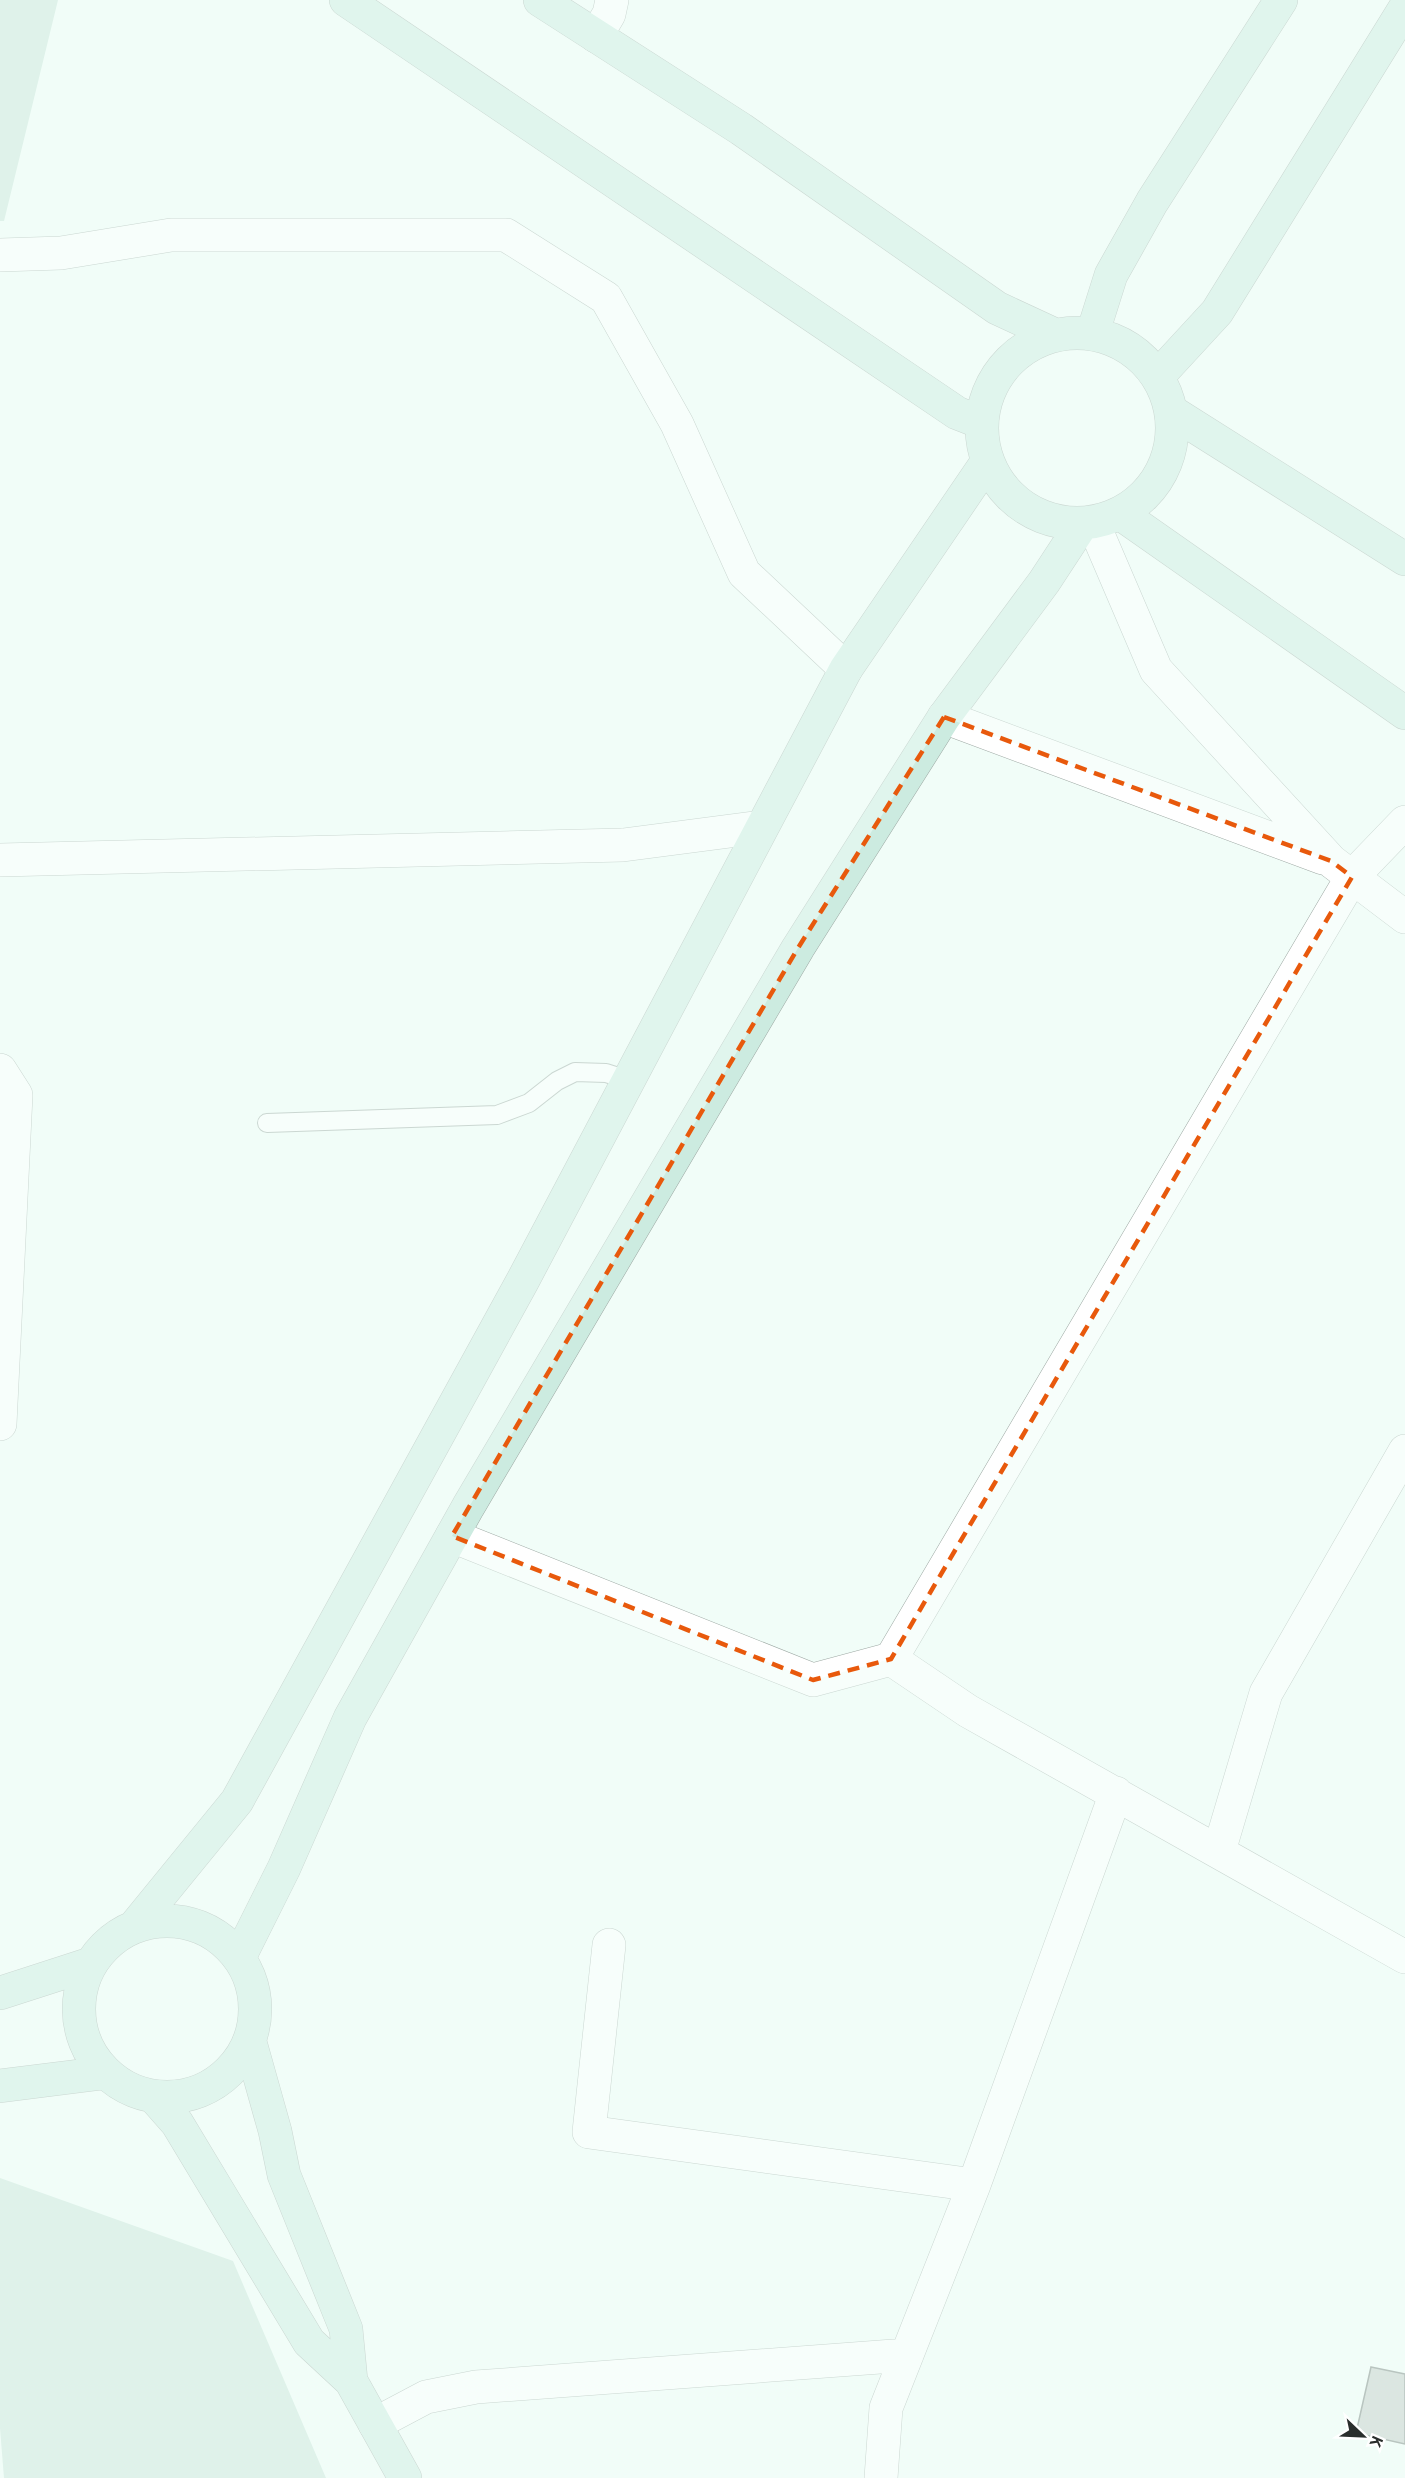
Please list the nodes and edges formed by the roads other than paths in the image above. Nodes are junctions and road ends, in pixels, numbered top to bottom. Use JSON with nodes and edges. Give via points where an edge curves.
{"nodes":[{"id":1,"x":345,"y":0,"type":"edge"},
{"id":2,"x":540,"y":0,"type":"edge"},
{"id":3,"x":612,"y":0,"type":"edge"},
{"id":4,"x":1281,"y":0,"type":"edge"},
{"id":5,"x":1405,"y":8,"type":"edge"},
{"id":6,"x":596,"y":36,"type":"junction"},
{"id":7,"x":0,"y":255,"type":"edge"},
{"id":8,"x":1093,"y":332,"type":"junction"},
{"id":9,"x":1053,"y":334,"type":"junction"},
{"id":10,"x":1158,"y":376,"type":"junction"},
{"id":11,"x":1172,"y":412,"type":"junction"},
{"id":12,"x":981,"y":422,"type":"junction"},
{"id":13,"x":987,"y":462,"type":"junction"},
{"id":14,"x":1099,"y":520,"type":"junction"},
{"id":15,"x":1405,"y":559,"type":"edge"},
{"id":16,"x":846,"y":669,"type":"junction"},
{"id":17,"x":1405,"y":713,"type":"edge"},
{"id":18,"x":944,"y":717,"type":"junction"},
{"id":19,"x":1405,"y":822,"type":"edge"},
{"id":20,"x":761,"y":826,"type":"junction"},
{"id":21,"x":0,"y":860,"type":"edge"},
{"id":22,"x":1341,"y":869,"type":"junction"},
{"id":23,"x":1405,"y":917,"type":"edge"},
{"id":24,"x":0,"y":1070,"type":"edge"},
{"id":25,"x":628,"y":1080,"type":"junction"},
{"id":26,"x":267,"y":1123,"type":"dead end"},
{"id":27,"x":0,"y":1424,"type":"edge"},
{"id":28,"x":1405,"y":1451,"type":"edge"},
{"id":29,"x":452,"y":1536,"type":"junction"},
{"id":30,"x":891,"y":1659,"type":"junction"},
{"id":31,"x":1116,"y":1793,"type":"junction"},
{"id":32,"x":1219,"y":1851,"type":"junction"},
{"id":33,"x":135,"y":1926,"type":"junction"},
{"id":34,"x":609,"y":1945,"type":"dead end"},
{"id":35,"x":1405,"y":1957,"type":"edge"},
{"id":36,"x":239,"y":1958,"type":"junction"},
{"id":37,"x":90,"y":1964,"type":"junction"},
{"id":38,"x":0,"y":1992,"type":"edge"},
{"id":39,"x":250,"y":2042,"type":"junction"},
{"id":40,"x":103,"y":2073,"type":"junction"},
{"id":41,"x":0,"y":2086,"type":"edge"},
{"id":42,"x":155,"y":2098,"type":"junction"},
{"id":43,"x":974,"y":2184,"type":"junction"},
{"id":44,"x":906,"y":2355,"type":"junction"},
{"id":45,"x":351,"y":2381,"type":"junction"},
{"id":46,"x":375,"y":2424,"type":"junction"},
{"id":47,"x":405,"y":2478,"type":"edge"},
{"id":48,"x":882,"y":2478,"type":"edge"}],
"edges":[{"from":1,"to":12,"type":"street","via":[[957,413]]},
{"from":2,"to":6,"type":"street"},
{"from":3,"to":6,"type":"street"},
{"from":4,"to":8,"type":"street","via":[[1152,202],[1111,275]]},
{"from":5,"to":10,"type":"street","via":[[1217,312]]},
{"from":6,"to":9,"type":"street","via":[[741,129],[997,308]]},
{"from":7,"to":16,"type":"street","via":[[61,253],[171,235],[506,235],[606,298],[677,424],[744,573]]},
{"from":8,"to":9,"type":"street"},
{"from":8,"to":10,"type":"street","via":[[1130,347]]},
{"from":9,"to":12,"type":"street","via":[[1017,352],[992,383]]},
{"from":10,"to":11,"type":"street"},
{"from":11,"to":14,"type":"street","via":[[1170,452],[1152,488]]},
{"from":11,"to":15,"type":"street"},
{"from":12,"to":13,"type":"street"},
{"from":13,"to":14,"type":"street","via":[[1009,496],[1043,518]]},
{"from":13,"to":16,"type":"street"},
{"from":14,"to":17,"type":"street"},
{"from":14,"to":18,"type":"street","via":[[1044,582]]},
{"from":14,"to":22,"type":"street","via":[[1156,670]]},
{"from":16,"to":20,"type":"street"},
{"from":18,"to":22,"type":"street"},
{"from":18,"to":29,"type":"street","via":[[798,948]]},
{"from":19,"to":22,"type":"street"},
{"from":20,"to":21,"type":"street","via":[[623,845]]},
{"from":20,"to":25,"type":"street"},
{"from":22,"to":23,"type":"street"},
{"from":22,"to":30,"type":"street"},
{"from":24,"to":27,"type":"street","via":[[16,1095]]},
{"from":25,"to":26,"type":"lane","via":[[606,1073],[575,1072],[529,1103],[497,1115]]},
{"from":25,"to":33,"type":"street","via":[[522,1282],[237,1801]]},
{"from":28,"to":32,"type":"street","via":[[1266,1693]]},
{"from":29,"to":30,"type":"street","via":[[813,1680]]},
{"from":29,"to":36,"type":"street","via":[[350,1718],[284,1868]]},
{"from":30,"to":31,"type":"street","via":[[968,1712]]},
{"from":31,"to":32,"type":"street"},
{"from":31,"to":43,"type":"street"},
{"from":32,"to":35,"type":"street"},
{"from":33,"to":36,"type":"street","via":[[163,1920],[192,1924],[218,1937]]},
{"from":33,"to":37,"type":"street","via":[[109,1941]]},
{"from":34,"to":43,"type":"street","via":[[588,2132]]},
{"from":36,"to":39,"type":"street","via":[[252,1984],[255,2013]]},
{"from":37,"to":38,"type":"street"},
{"from":37,"to":40,"type":"street","via":[[80,1991],[78,2020],[86,2049]]},
{"from":39,"to":42,"type":"street","via":[[234,2068],[212,2086],[184,2097]]},
{"from":39,"to":45,"type":"street","via":[[276,2131],[284,2175],[346,2329]]},
{"from":40,"to":41,"type":"street"},
{"from":40,"to":42,"type":"street","via":[[127,2090]]},
{"from":42,"to":45,"type":"street","via":[[177,2123],[309,2342]]},
{"from":43,"to":44,"type":"street"},
{"from":44,"to":46,"type":"street","via":[[476,2387],[426,2397]]},
{"from":44,"to":48,"type":"street","via":[[886,2408]]},
{"from":45,"to":46,"type":"street"},
{"from":46,"to":47,"type":"street"}]}
